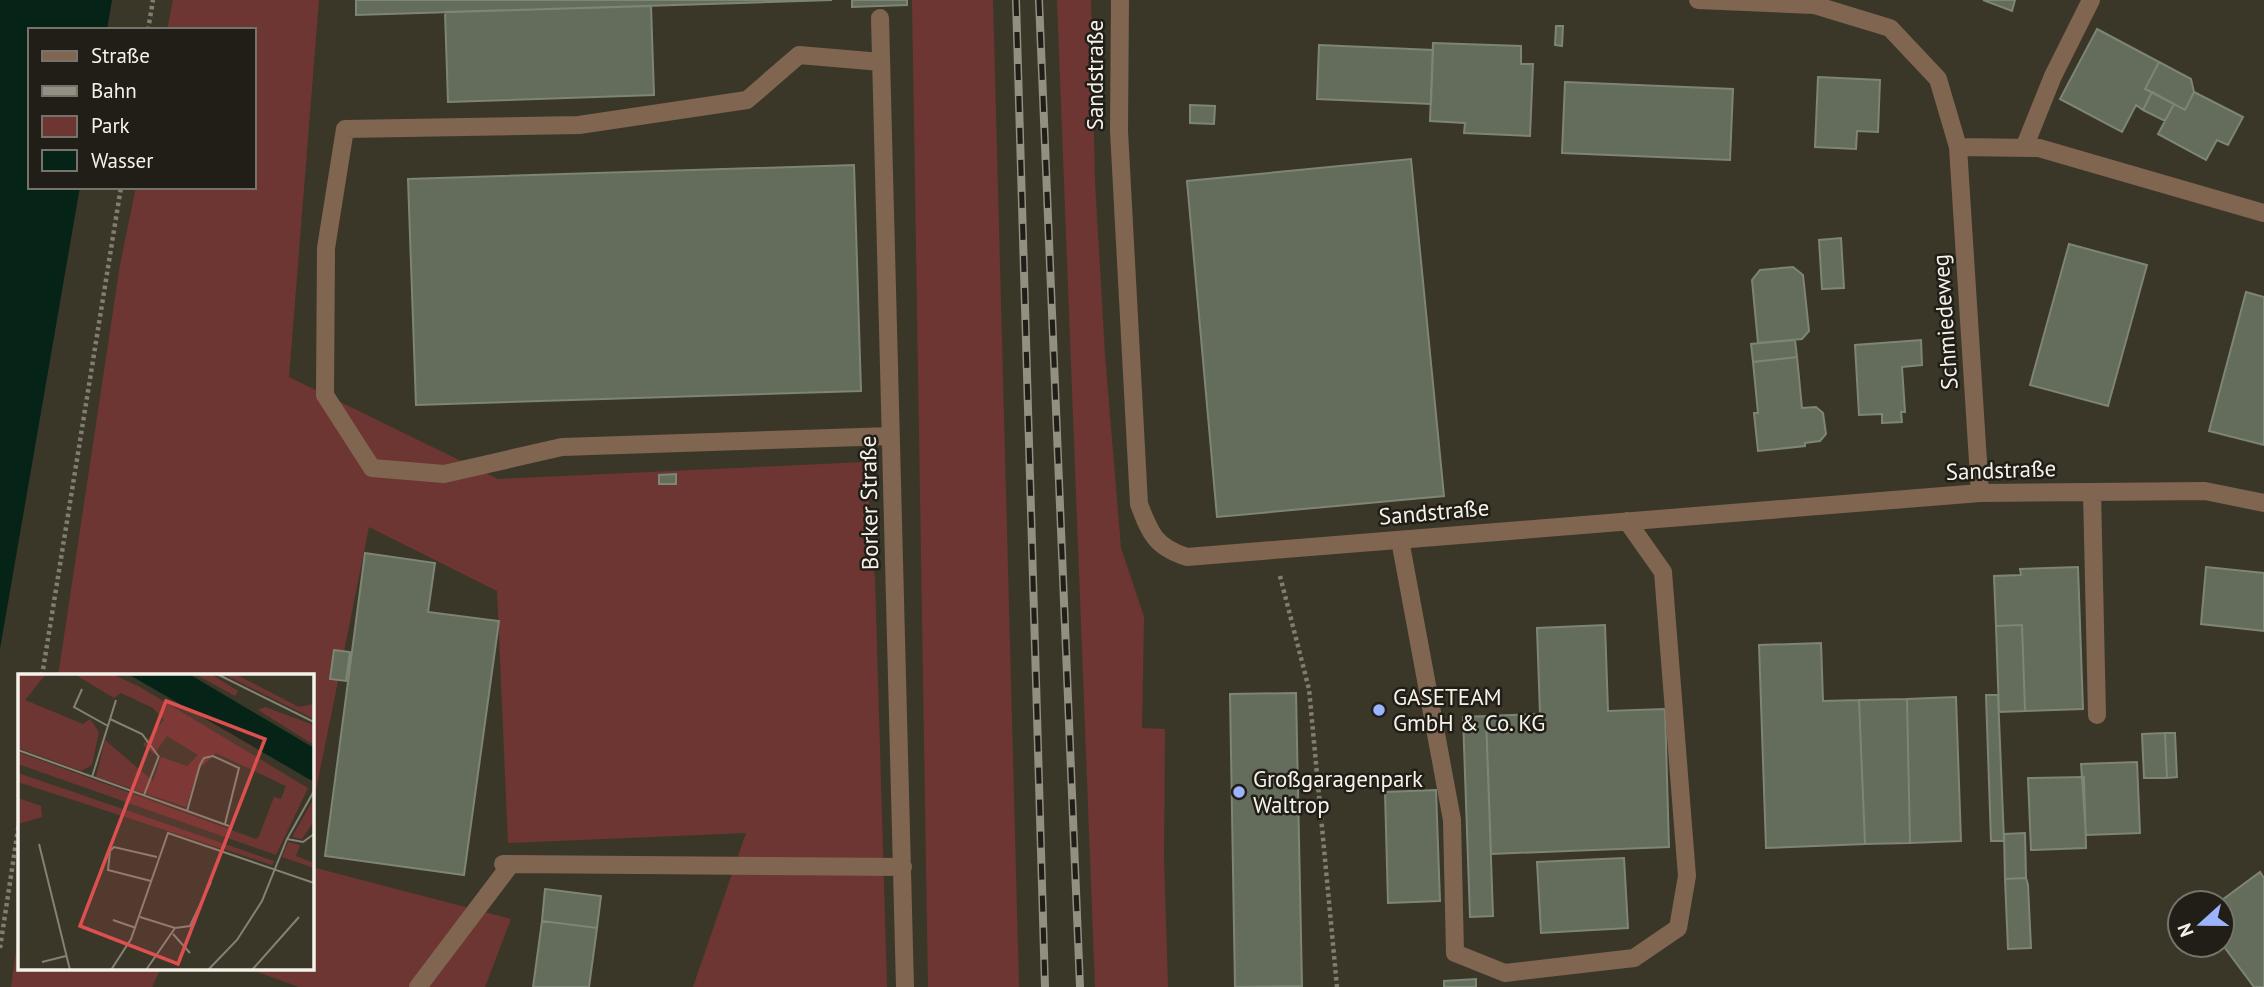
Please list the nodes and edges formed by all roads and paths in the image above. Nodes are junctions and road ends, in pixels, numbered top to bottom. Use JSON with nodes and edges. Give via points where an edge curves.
{"nodes":[{"id":1,"x":153,"y":0,"type":"edge"},
{"id":2,"x":1120,"y":0,"type":"edge"},
{"id":3,"x":1698,"y":0,"type":"edge"},
{"id":4,"x":2091,"y":0,"type":"edge"},
{"id":5,"x":880,"y":18,"type":"dead end"},
{"id":6,"x":148,"y":28,"type":"edge"},
{"id":7,"x":881,"y":62,"type":"junction"},
{"id":8,"x":1958,"y":148,"type":"junction"},
{"id":9,"x":2024,"y":148,"type":"junction"},
{"id":10,"x":121,"y":189,"type":"edge"},
{"id":11,"x":2264,"y":213,"type":"edge"},
{"id":12,"x":891,"y":436,"type":"junction"},
{"id":13,"x":2092,"y":492,"type":"junction"},
{"id":14,"x":1980,"y":493,"type":"junction"},
{"id":15,"x":2264,"y":503,"type":"edge"},
{"id":16,"x":1628,"y":521,"type":"junction"},
{"id":17,"x":1400,"y":540,"type":"junction"},
{"id":18,"x":1273,"y":550,"type":"junction"},
{"id":19,"x":42,"y":674,"type":"edge"},
{"id":20,"x":2097,"y":715,"type":"dead end"},
{"id":21,"x":18,"y":830,"type":"edge"},
{"id":22,"x":902,"y":867,"type":"junction"},
{"id":23,"x":0,"y":948,"type":"edge"},
{"id":24,"x":418,"y":987,"type":"edge"},
{"id":25,"x":905,"y":987,"type":"edge"},
{"id":26,"x":1336,"y":987,"type":"edge"}],
"edges":[{"from":1,"to":6,"type":"path"},
{"from":2,"to":18,"type":"street","name":"Sandstraße","via":[[1119,131],[1139,504],[1149,531],[1169,551],[1187,557]]},
{"from":3,"to":8,"type":"street","name":"Schmiedeweg","via":[[1814,5],[1890,28],[1938,79]]},
{"from":4,"to":9,"type":"street"},
{"from":5,"to":7,"type":"street","name":"Borker Straße"},
{"from":7,"to":12,"type":"street","name":"Borker Straße"},
{"from":7,"to":12,"type":"street","via":[[799,55],[747,100],[579,125],[345,129],[326,248],[325,395],[372,468],[444,474],[562,447]]},
{"from":8,"to":9,"type":"street"},
{"from":8,"to":14,"type":"street","name":"Schmiedeweg"},
{"from":9,"to":11,"type":"street","via":[[2039,148]]},
{"from":10,"to":19,"type":"path"},
{"from":12,"to":22,"type":"street","name":"Borker Straße"},
{"from":13,"to":14,"type":"street","name":"Sandstraße"},
{"from":13,"to":15,"type":"street","name":"Sandstraße","via":[[2205,491]]},
{"from":13,"to":20,"type":"street"},
{"from":14,"to":16,"type":"street","name":"Sandstraße"},
{"from":16,"to":17,"type":"street","name":"Sandstraße"},
{"from":16,"to":17,"type":"street","via":[[1663,572],[1687,876],[1678,928],[1634,958],[1504,973],[1455,953],[1452,820]]},
{"from":17,"to":18,"type":"street","name":"Sandstraße"},
{"from":18,"to":26,"type":"path","via":[[1309,689]]},
{"from":21,"to":23,"type":"path"},
{"from":22,"to":24,"type":"street","via":[[507,864]]},
{"from":22,"to":25,"type":"street","name":"Borker Straße"}]}
